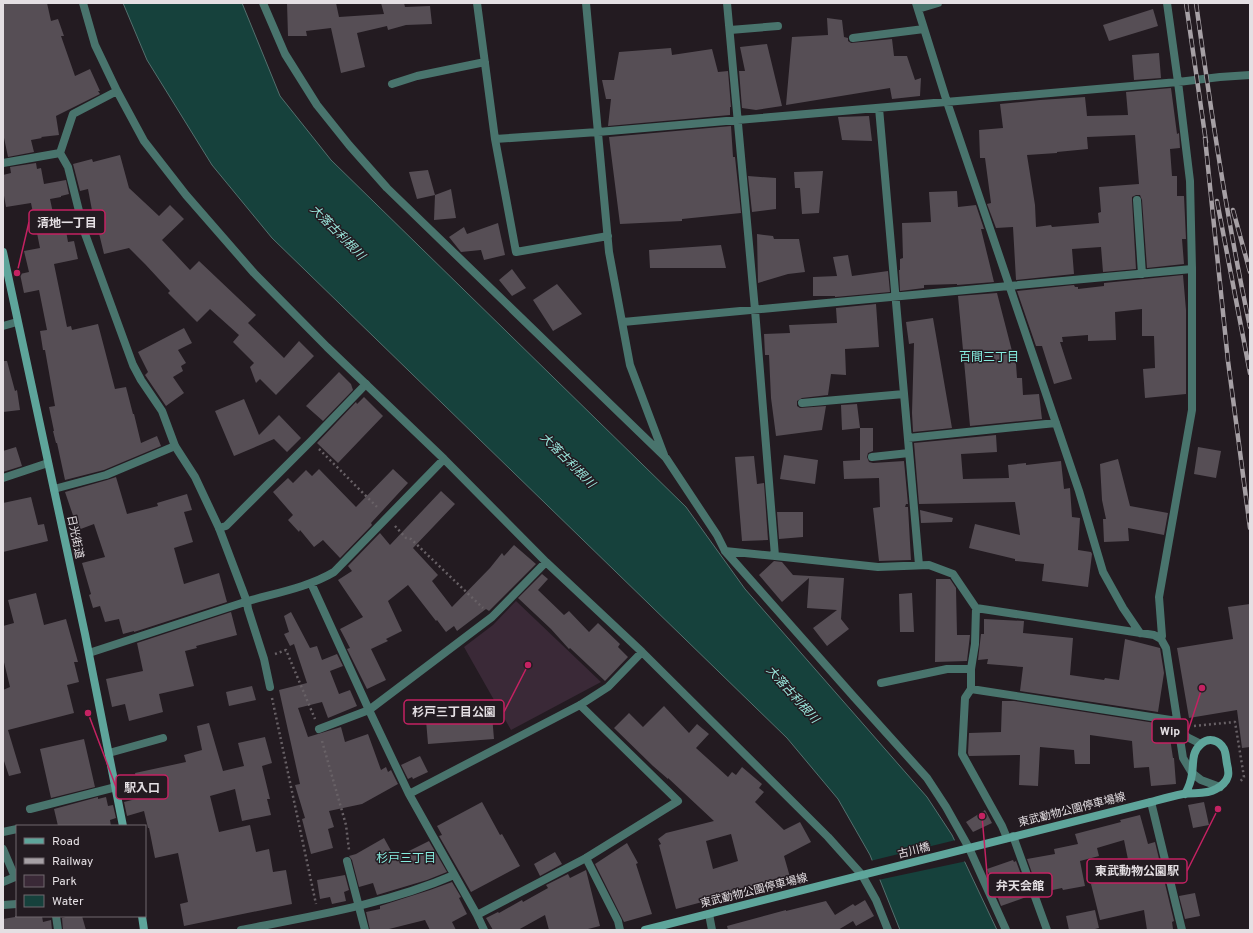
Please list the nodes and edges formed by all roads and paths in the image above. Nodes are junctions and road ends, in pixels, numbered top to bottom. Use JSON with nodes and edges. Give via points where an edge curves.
{"nodes":[{"id":1,"x":82,"y":3,"type":"edge"},
{"id":2,"x":263,"y":3,"type":"edge"},
{"id":3,"x":477,"y":3,"type":"edge"},
{"id":4,"x":586,"y":3,"type":"edge"},
{"id":5,"x":727,"y":3,"type":"edge"},
{"id":6,"x":938,"y":3,"type":"edge"},
{"id":7,"x":1167,"y":3,"type":"edge"},
{"id":8,"x":917,"y":6,"type":"edge"},
{"id":9,"x":778,"y":26,"type":"dead end"},
{"id":10,"x":924,"y":29,"type":"junction"},
{"id":11,"x":730,"y":30,"type":"junction"},
{"id":12,"x":853,"y":38,"type":"dead end"},
{"id":13,"x":485,"y":62,"type":"junction"},
{"id":14,"x":1250,"y":75,"type":"edge"},
{"id":15,"x":1178,"y":82,"type":"junction"},
{"id":16,"x":392,"y":84,"type":"dead end"},
{"id":17,"x":117,"y":91,"type":"junction"},
{"id":18,"x":947,"y":102,"type":"junction"},
{"id":19,"x":879,"y":108,"type":"junction"},
{"id":20,"x":738,"y":120,"type":"junction"},
{"id":21,"x":598,"y":132,"type":"junction"},
{"id":22,"x":496,"y":139,"type":"junction"},
{"id":23,"x":60,"y":153,"type":"junction"},
{"id":24,"x":3,"y":163,"type":"edge"},
{"id":25,"x":1137,"y":200,"type":"dead end"},
{"id":26,"x":608,"y":236,"type":"junction"},
{"id":27,"x":3,"y":252,"type":"edge"},
{"id":28,"x":1192,"y":269,"type":"junction"},
{"id":29,"x":1142,"y":274,"type":"junction"},
{"id":30,"x":1009,"y":286,"type":"junction"},
{"id":31,"x":896,"y":297,"type":"junction"},
{"id":32,"x":755,"y":310,"type":"junction"},
{"id":33,"x":17,"y":322,"type":"junction"},
{"id":34,"x":622,"y":322,"type":"junction"},
{"id":35,"x":3,"y":326,"type":"edge"},
{"id":36,"x":366,"y":384,"type":"junction"},
{"id":37,"x":904,"y":394,"type":"junction"},
{"id":38,"x":802,"y":403,"type":"dead end"},
{"id":39,"x":1056,"y":423,"type":"junction"},
{"id":40,"x":908,"y":438,"type":"junction"},
{"id":41,"x":315,"y":445,"type":"dead end"},
{"id":42,"x":175,"y":446,"type":"junction"},
{"id":43,"x":909,"y":453,"type":"junction"},
{"id":44,"x":872,"y":457,"type":"dead end"},
{"id":45,"x":666,"y":458,"type":"junction"},
{"id":46,"x":444,"y":459,"type":"junction"},
{"id":47,"x":48,"y":464,"type":"junction"},
{"id":48,"x":3,"y":478,"type":"edge"},
{"id":49,"x":54,"y":489,"type":"junction"},
{"id":50,"x":382,"y":512,"type":"dead end"},
{"id":51,"x":391,"y":521,"type":"dead end"},
{"id":52,"x":219,"y":528,"type":"junction"},
{"id":53,"x":725,"y":552,"type":"junction"},
{"id":54,"x":775,"y":556,"type":"junction"},
{"id":55,"x":546,"y":562,"type":"junction"},
{"id":56,"x":919,"y":566,"type":"junction"},
{"id":57,"x":311,"y":583,"type":"junction"},
{"id":58,"x":247,"y":602,"type":"junction"},
{"id":59,"x":976,"y":608,"type":"junction"},
{"id":60,"x":492,"y":617,"type":"junction"},
{"id":61,"x":1140,"y":633,"type":"junction"},
{"id":62,"x":1161,"y":639,"type":"junction"},
{"id":63,"x":642,"y":652,"type":"junction"},
{"id":64,"x":89,"y":653,"type":"junction"},
{"id":65,"x":264,"y":659,"type":"junction"},
{"id":66,"x":971,"y":669,"type":"junction"},
{"id":67,"x":881,"y":683,"type":"dead end"},
{"id":68,"x":270,"y":687,"type":"joint"},
{"id":69,"x":971,"y":689,"type":"junction"},
{"id":70,"x":580,"y":705,"type":"junction"},
{"id":71,"x":369,"y":710,"type":"junction"},
{"id":72,"x":1178,"y":724,"type":"junction"},
{"id":73,"x":319,"y":729,"type":"junction"},
{"id":74,"x":163,"y":738,"type":"dead end"},
{"id":75,"x":1201,"y":744,"type":"junction"},
{"id":76,"x":108,"y":753,"type":"junction"},
{"id":77,"x":1192,"y":774,"type":"junction"},
{"id":78,"x":116,"y":787,"type":"junction"},
{"id":79,"x":1220,"y":787,"type":"junction"},
{"id":80,"x":409,"y":794,"type":"junction"},
{"id":81,"x":1185,"y":794,"type":"junction"},
{"id":82,"x":1151,"y":802,"type":"junction"},
{"id":83,"x":30,"y":809,"type":"dead end"},
{"id":84,"x":123,"y":825,"type":"edge"},
{"id":85,"x":16,"y":830,"type":"edge"},
{"id":86,"x":3,"y":832,"type":"edge"},
{"id":87,"x":1010,"y":837,"type":"junction"},
{"id":88,"x":3,"y":849,"type":"edge"},
{"id":89,"x":967,"y":849,"type":"junction"},
{"id":90,"x":586,"y":858,"type":"junction"},
{"id":91,"x":347,"y":861,"type":"joint"},
{"id":92,"x":866,"y":874,"type":"junction"},
{"id":93,"x":454,"y":875,"type":"junction"},
{"id":94,"x":3,"y":882,"type":"edge"},
{"id":95,"x":16,"y":904,"type":"edge"},
{"id":96,"x":3,"y":905,"type":"edge"},
{"id":97,"x":359,"y":905,"type":"junction"},
{"id":98,"x":317,"y":906,"type":"dead end"},
{"id":99,"x":709,"y":914,"type":"junction"},
{"id":100,"x":477,"y":915,"type":"junction"},
{"id":101,"x":56,"y":917,"type":"edge"},
{"id":102,"x":142,"y":917,"type":"edge"},
{"id":103,"x":58,"y":930,"type":"edge"},
{"id":104,"x":144,"y":930,"type":"edge"},
{"id":105,"x":241,"y":930,"type":"edge"},
{"id":106,"x":365,"y":930,"type":"edge"},
{"id":107,"x":484,"y":930,"type":"edge"},
{"id":108,"x":620,"y":930,"type":"edge"},
{"id":109,"x":645,"y":930,"type":"edge"},
{"id":110,"x":712,"y":930,"type":"edge"},
{"id":111,"x":888,"y":930,"type":"edge"},
{"id":112,"x":1006,"y":930,"type":"edge"},
{"id":113,"x":1047,"y":930,"type":"edge"},
{"id":114,"x":1182,"y":930,"type":"edge"}],
"edges":[{"from":1,"to":17,"type":"street","via":[[95,45]]},
{"from":2,"to":45,"type":"street","via":[[285,54],[317,105],[387,188]]},
{"from":3,"to":13,"type":"street"},
{"from":4,"to":21,"type":"street"},
{"from":5,"to":11,"type":"street"},
{"from":6,"to":8,"type":"street"},
{"from":7,"to":15,"type":"street"},
{"from":8,"to":10,"type":"street"},
{"from":9,"to":11,"type":"street"},
{"from":10,"to":12,"type":"street"},
{"from":10,"to":18,"type":"street"},
{"from":11,"to":20,"type":"street"},
{"from":13,"to":16,"type":"street","via":[[417,76]]},
{"from":13,"to":22,"type":"street"},
{"from":14,"to":15,"type":"street"},
{"from":15,"to":18,"type":"street"},
{"from":15,"to":28,"type":"street","via":[[1190,181]]},
{"from":17,"to":23,"type":"street","via":[[73,114]]},
{"from":17,"to":36,"type":"street","via":[[144,141],[186,194],[254,273]]},
{"from":18,"to":19,"type":"street"},
{"from":18,"to":30,"type":"street"},
{"from":19,"to":20,"type":"street"},
{"from":19,"to":31,"type":"street"},
{"from":20,"to":21,"type":"street"},
{"from":20,"to":32,"type":"street"},
{"from":21,"to":22,"type":"street"},
{"from":21,"to":26,"type":"street"},
{"from":22,"to":26,"type":"street","via":[[516,252]]},
{"from":23,"to":24,"type":"street"},
{"from":23,"to":42,"type":"street","via":[[68,167],[96,267],[133,365],[162,411]]},
{"from":25,"to":29,"type":"street"},
{"from":26,"to":34,"type":"street"},
{"from":27,"to":33,"type":"main road","name":"日光街道"},
{"from":28,"to":29,"type":"street"},
{"from":28,"to":62,"type":"street","via":[[1192,410],[1159,596]]},
{"from":29,"to":30,"type":"street"},
{"from":30,"to":31,"type":"street"},
{"from":30,"to":39,"type":"street"},
{"from":31,"to":32,"type":"street"},
{"from":31,"to":37,"type":"street"},
{"from":32,"to":34,"type":"street"},
{"from":32,"to":54,"type":"street"},
{"from":33,"to":35,"type":"street"},
{"from":33,"to":47,"type":"main road","name":"日光街道"},
{"from":34,"to":45,"type":"street","via":[[630,365]]},
{"from":36,"to":46,"type":"street"},
{"from":36,"to":52,"type":"street","via":[[226,526]]},
{"from":37,"to":38,"type":"street"},
{"from":37,"to":40,"type":"street"},
{"from":39,"to":40,"type":"street"},
{"from":39,"to":61,"type":"street","via":[[1103,572]]},
{"from":40,"to":43,"type":"street"},
{"from":41,"to":50,"type":"path"},
{"from":42,"to":49,"type":"street","via":[[106,475]]},
{"from":42,"to":52,"type":"street","via":[[195,477]]},
{"from":43,"to":44,"type":"street"},
{"from":43,"to":56,"type":"street"},
{"from":45,"to":53,"type":"street","via":[[717,535]]},
{"from":46,"to":55,"type":"street"},
{"from":46,"to":57,"type":"street","via":[[334,572]]},
{"from":47,"to":48,"type":"street"},
{"from":47,"to":49,"type":"main road","name":"日光街道"},
{"from":49,"to":64,"type":"main road","name":"日光街道"},
{"from":51,"to":60,"type":"path"},
{"from":52,"to":58,"type":"street"},
{"from":53,"to":54,"type":"street"},
{"from":53,"to":89,"type":"street","via":[[927,778],[946,807]]},
{"from":54,"to":56,"type":"street","via":[[878,567]]},
{"from":55,"to":60,"type":"street"},
{"from":55,"to":63,"type":"street"},
{"from":56,"to":59,"type":"street","via":[[929,565],[954,574]]},
{"from":57,"to":58,"type":"street"},
{"from":57,"to":71,"type":"street"},
{"from":58,"to":64,"type":"street"},
{"from":58,"to":65,"type":"street"},
{"from":59,"to":61,"type":"street"},
{"from":59,"to":66,"type":"street"},
{"from":60,"to":71,"type":"street"},
{"from":61,"to":62,"type":"street"},
{"from":62,"to":72,"type":"street","via":[[1166,648]]},
{"from":63,"to":70,"type":"street","via":[[608,687]]},
{"from":63,"to":92,"type":"street"},
{"from":64,"to":76,"type":"main road","name":"日光街道"},
{"from":65,"to":68,"type":"street"},
{"from":65,"to":73,"type":"path","via":[[286,650]]},
{"from":66,"to":67,"type":"street","via":[[946,669]]},
{"from":66,"to":69,"type":"street"},
{"from":68,"to":98,"type":"path"},
{"from":69,"to":72,"type":"street"},
{"from":69,"to":87,"type":"street","via":[[965,698],[962,754]]},
{"from":70,"to":80,"type":"street"},
{"from":70,"to":90,"type":"street","via":[[678,801]]},
{"from":71,"to":73,"type":"street"},
{"from":71,"to":80,"type":"street"},
{"from":72,"to":75,"type":"street","via":[[1187,736]]},
{"from":72,"to":77,"type":"street","via":[[1183,758]]},
{"from":73,"to":91,"type":"path","via":[[346,825],[349,850]]},
{"from":74,"to":76,"type":"street"},
{"from":75,"to":77,"type":"main road","via":[[1192,758]]},
{"from":75,"to":79,"type":"main road","via":[[1212,739],[1224,750],[1229,774]]},
{"from":76,"to":78,"type":"main road","name":"日光街道"},
{"from":77,"to":79,"type":"street"},
{"from":77,"to":81,"type":"main road"},
{"from":78,"to":83,"type":"street"},
{"from":78,"to":84,"type":"main road","name":"日光街道"},
{"from":79,"to":81,"type":"main road","name":"東武動物公園停車場線","via":[[1206,793]]},
{"from":80,"to":93,"type":"street"},
{"from":81,"to":82,"type":"main road","name":"東武動物公園停車場線"},
{"from":82,"to":87,"type":"main road","name":"東武動物公園停車場線"},
{"from":82,"to":114,"type":"street"},
{"from":85,"to":86,"type":"street"},
{"from":87,"to":89,"type":"main road","name":"東武動物公園停車場線"},
{"from":87,"to":113,"type":"street"},
{"from":88,"to":94,"type":"street","via":[[15,877]]},
{"from":89,"to":92,"type":"main road","name":"古川橋"},
{"from":89,"to":112,"type":"street"},
{"from":90,"to":100,"type":"street"},
{"from":90,"to":108,"type":"street","via":[[618,921]]},
{"from":91,"to":97,"type":"street"},
{"from":92,"to":99,"type":"main road","name":"東武動物公園停車場線"},
{"from":92,"to":111,"type":"street"},
{"from":93,"to":97,"type":"street","via":[[431,885]]},
{"from":93,"to":100,"type":"street"},
{"from":95,"to":96,"type":"street"},
{"from":97,"to":105,"type":"street"},
{"from":97,"to":106,"type":"street"},
{"from":99,"to":109,"type":"main road","name":"東武動物公園停車場線"},
{"from":99,"to":110,"type":"street"},
{"from":100,"to":107,"type":"street"},
{"from":101,"to":103,"type":"street"},
{"from":102,"to":104,"type":"main road"}]}
